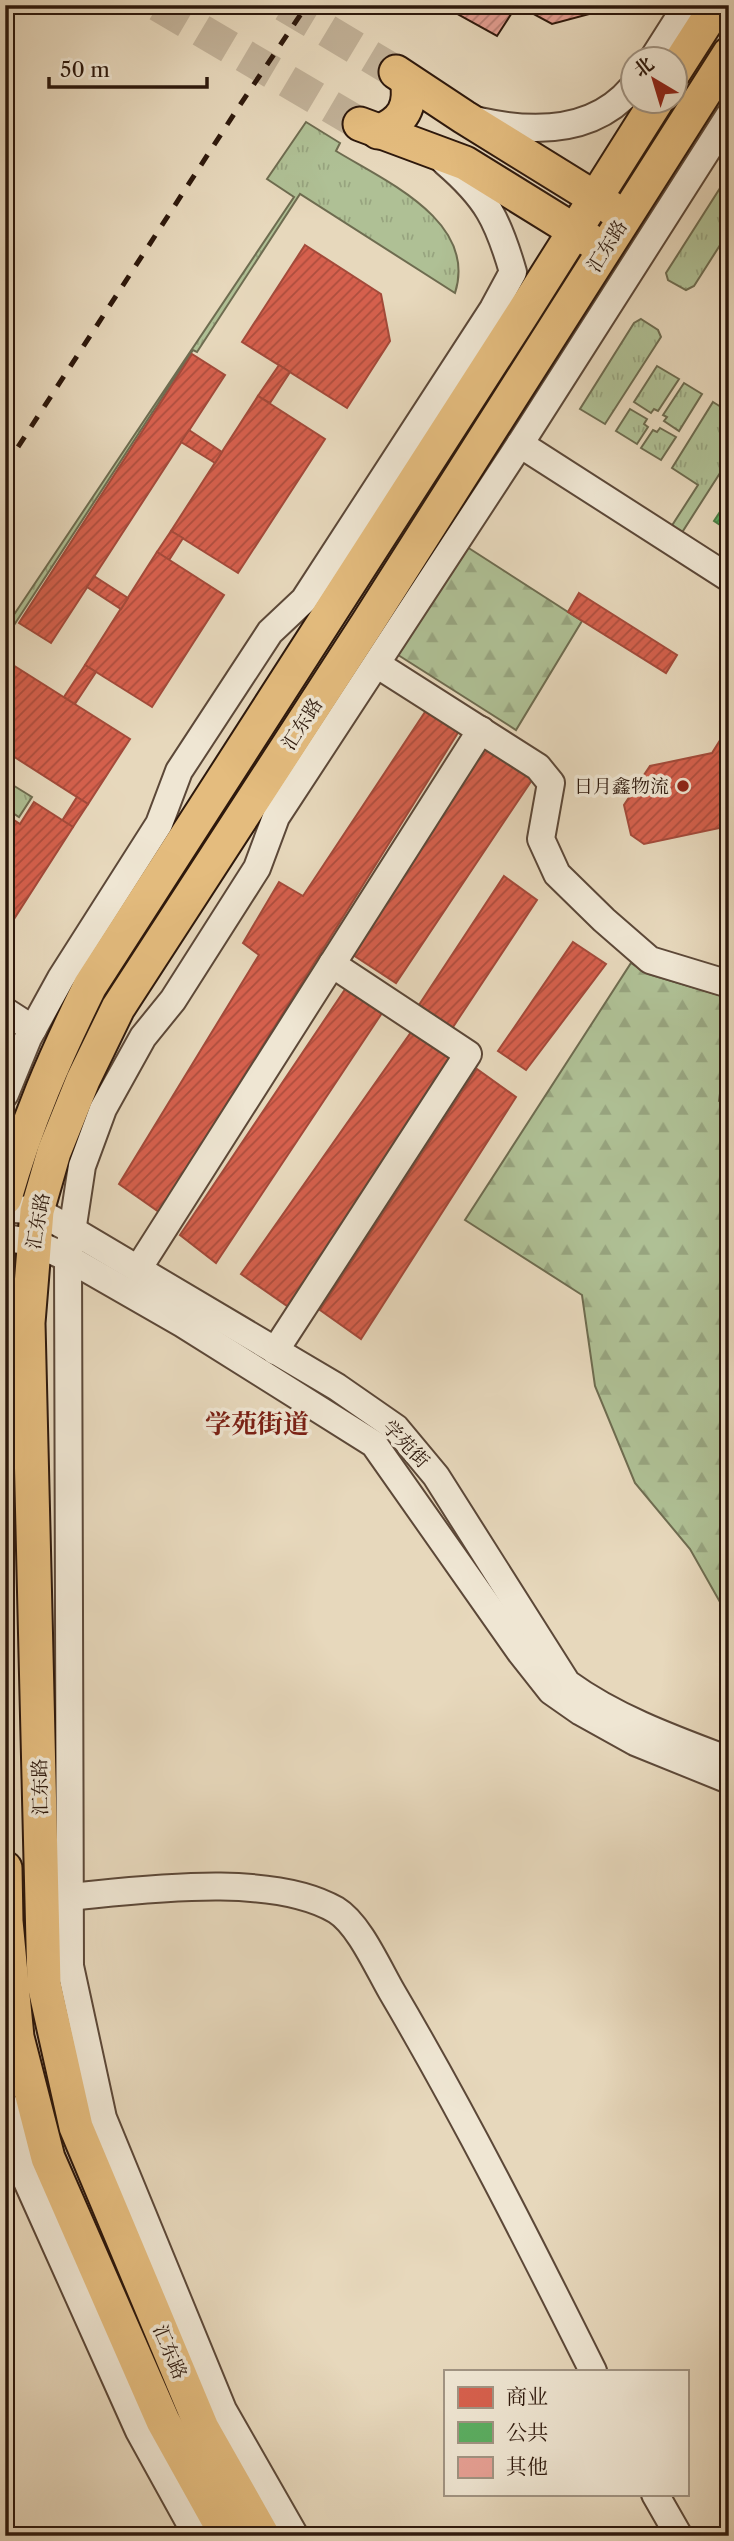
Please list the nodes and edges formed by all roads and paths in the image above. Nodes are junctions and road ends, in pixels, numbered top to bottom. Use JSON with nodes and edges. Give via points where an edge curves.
{"nodes":[{"id":1,"x":687,"y":5,"type":"edge"},
{"id":2,"x":718,"y":5,"type":"edge"},
{"id":3,"x":661,"y":46,"type":"edge"},
{"id":4,"x":688,"y":51,"type":"edge"},
{"id":5,"x":729,"y":54,"type":"edge"},
{"id":6,"x":618,"y":100,"type":"edge"},
{"id":7,"x":618,"y":106,"type":"edge"},
{"id":8,"x":605,"y":112,"type":"junction"},
{"id":9,"x":647,"y":116,"type":"edge"},
{"id":10,"x":729,"y":116,"type":"edge"},
{"id":11,"x":464,"y":117,"type":"junction"},
{"id":12,"x":431,"y":150,"type":"junction"},
{"id":13,"x":594,"y":198,"type":"junction"},
{"id":14,"x":625,"y":216,"type":"junction"},
{"id":15,"x":574,"y":231,"type":"junction"},
{"id":16,"x":605,"y":249,"type":"junction"},
{"id":17,"x":513,"y":272,"type":"junction"},
{"id":18,"x":521,"y":316,"type":"junction"},
{"id":19,"x":520,"y":444,"type":"junction"},
{"id":20,"x":435,"y":448,"type":"junction"},
{"id":21,"x":385,"y":474,"type":"junction"},
{"id":22,"x":729,"y":578,"type":"edge"},
{"id":23,"x":367,"y":624,"type":"junction"},
{"id":24,"x":373,"y":672,"type":"junction"},
{"id":25,"x":481,"y":730,"type":"junction"},
{"id":26,"x":86,"y":936,"type":"junction"},
{"id":27,"x":332,"y":964,"type":"junction"},
{"id":28,"x":729,"y":984,"type":"edge"},
{"id":29,"x":90,"y":986,"type":"junction"},
{"id":30,"x":5,"y":1011,"type":"edge"},
{"id":31,"x":33,"y":1029,"type":"junction"},
{"id":32,"x":5,"y":1094,"type":"edge"},
{"id":33,"x":5,"y":1198,"type":"edge"},
{"id":34,"x":20,"y":1225,"type":"edge"},
{"id":35,"x":72,"y":1230,"type":"junction"},
{"id":36,"x":68,"y":1258,"type":"junction"},
{"id":37,"x":138,"y":1269,"type":"junction"},
{"id":38,"x":275,"y":1350,"type":"junction"},
{"id":39,"x":729,"y":1760,"type":"edge"},
{"id":40,"x":729,"y":1780,"type":"edge"},
{"id":41,"x":5,"y":1868,"type":"edge"},
{"id":42,"x":69,"y":1897,"type":"junction"},
{"id":43,"x":5,"y":2105,"type":"edge"},
{"id":44,"x":592,"y":2370,"type":"edge"},
{"id":45,"x":656,"y":2496,"type":"edge"},
{"id":46,"x":197,"y":2536,"type":"edge"},
{"id":47,"x":227,"y":2536,"type":"edge"},
{"id":48,"x":264,"y":2536,"type":"edge"},
{"id":49,"x":295,"y":2536,"type":"edge"},
{"id":50,"x":679,"y":2536,"type":"edge"}],
"edges":[{"from":1,"to":3,"type":"street"},
{"from":2,"to":4,"type":"main road"},
{"from":5,"to":14,"type":"main road","name":"汇东路"},
{"from":6,"to":8,"type":"street"},
{"from":7,"to":8,"type":"street"},
{"from":8,"to":11,"type":"street","via":[[540,130]]},
{"from":9,"to":13,"type":"main road","name":"汇东路"},
{"from":10,"to":19,"type":"street"},
{"from":11,"to":12,"type":"main road","via":[[402,76],[410,98],[408,109],[391,127],[369,128]]},
{"from":11,"to":13,"type":"main road"},
{"from":12,"to":15,"type":"main road","via":[[465,163]]},
{"from":12,"to":17,"type":"street","via":[[467,181],[491,210]]},
{"from":13,"to":14,"type":"main road"},
{"from":13,"to":15,"type":"main road","name":"汇东路"},
{"from":14,"to":16,"type":"main road","name":"汇东路"},
{"from":15,"to":16,"type":"main road"},
{"from":15,"to":18,"type":"main road","name":"汇东路"},
{"from":16,"to":23,"type":"main road","name":"汇东路"},
{"from":17,"to":18,"type":"street"},
{"from":17,"to":21,"type":"street"},
{"from":18,"to":20,"type":"main road","name":"汇东路"},
{"from":19,"to":22,"type":"street"},
{"from":19,"to":24,"type":"street"},
{"from":20,"to":21,"type":"street"},
{"from":20,"to":29,"type":"main road","name":"汇东路"},
{"from":21,"to":26,"type":"street","via":[[304,600],[270,632],[187,760],[159,824]]},
{"from":23,"to":24,"type":"street"},
{"from":23,"to":34,"type":"main road","name":"汇东路","via":[[118,1009]]},
{"from":24,"to":25,"type":"street"},
{"from":24,"to":35,"type":"street","via":[[276,817],[257,868],[173,1000],[143,1037],[110,1097],[82,1166]]},
{"from":25,"to":27,"type":"street"},
{"from":25,"to":28,"type":"street","via":[[538,767],[551,783],[541,839],[556,874],[650,960]]},
{"from":26,"to":29,"type":"street"},
{"from":26,"to":31,"type":"street"},
{"from":27,"to":37,"type":"street"},
{"from":27,"to":38,"type":"street","via":[[468,1054]]},
{"from":29,"to":33,"type":"main road","name":"汇东路","via":[[51,1064]]},
{"from":30,"to":31,"type":"street"},
{"from":31,"to":32,"type":"street"},
{"from":34,"to":35,"type":"street","name":"学苑街"},
{"from":34,"to":36,"type":"street","name":"学苑街"},
{"from":34,"to":48,"type":"main road","name":"汇东路","via":[[28,1323],[44,1984],[76,2127],[202,2428]]},
{"from":35,"to":36,"type":"street"},
{"from":35,"to":37,"type":"street","name":"学苑街"},
{"from":36,"to":40,"type":"street","name":"学苑街","via":[[374,1444],[551,1691],[635,1742]]},
{"from":36,"to":42,"type":"street"},
{"from":37,"to":38,"type":"street","name":"学苑街"},
{"from":38,"to":39,"type":"street","name":"学苑街","via":[[396,1428],[436,1476],[567,1683],[656,1731]]},
{"from":41,"to":47,"type":"main road","name":"汇东路","via":[[17,2037],[48,2158],[163,2421]]},
{"from":42,"to":44,"type":"street","via":[[252,1887],[295,1894],[337,1910],[354,1927],[413,2027]]},
{"from":42,"to":49,"type":"street","via":[[69,1966],[103,2118],[223,2410]]},
{"from":43,"to":46,"type":"street","via":[[21,2168],[139,2431]]},
{"from":45,"to":50,"type":"street"}]}
